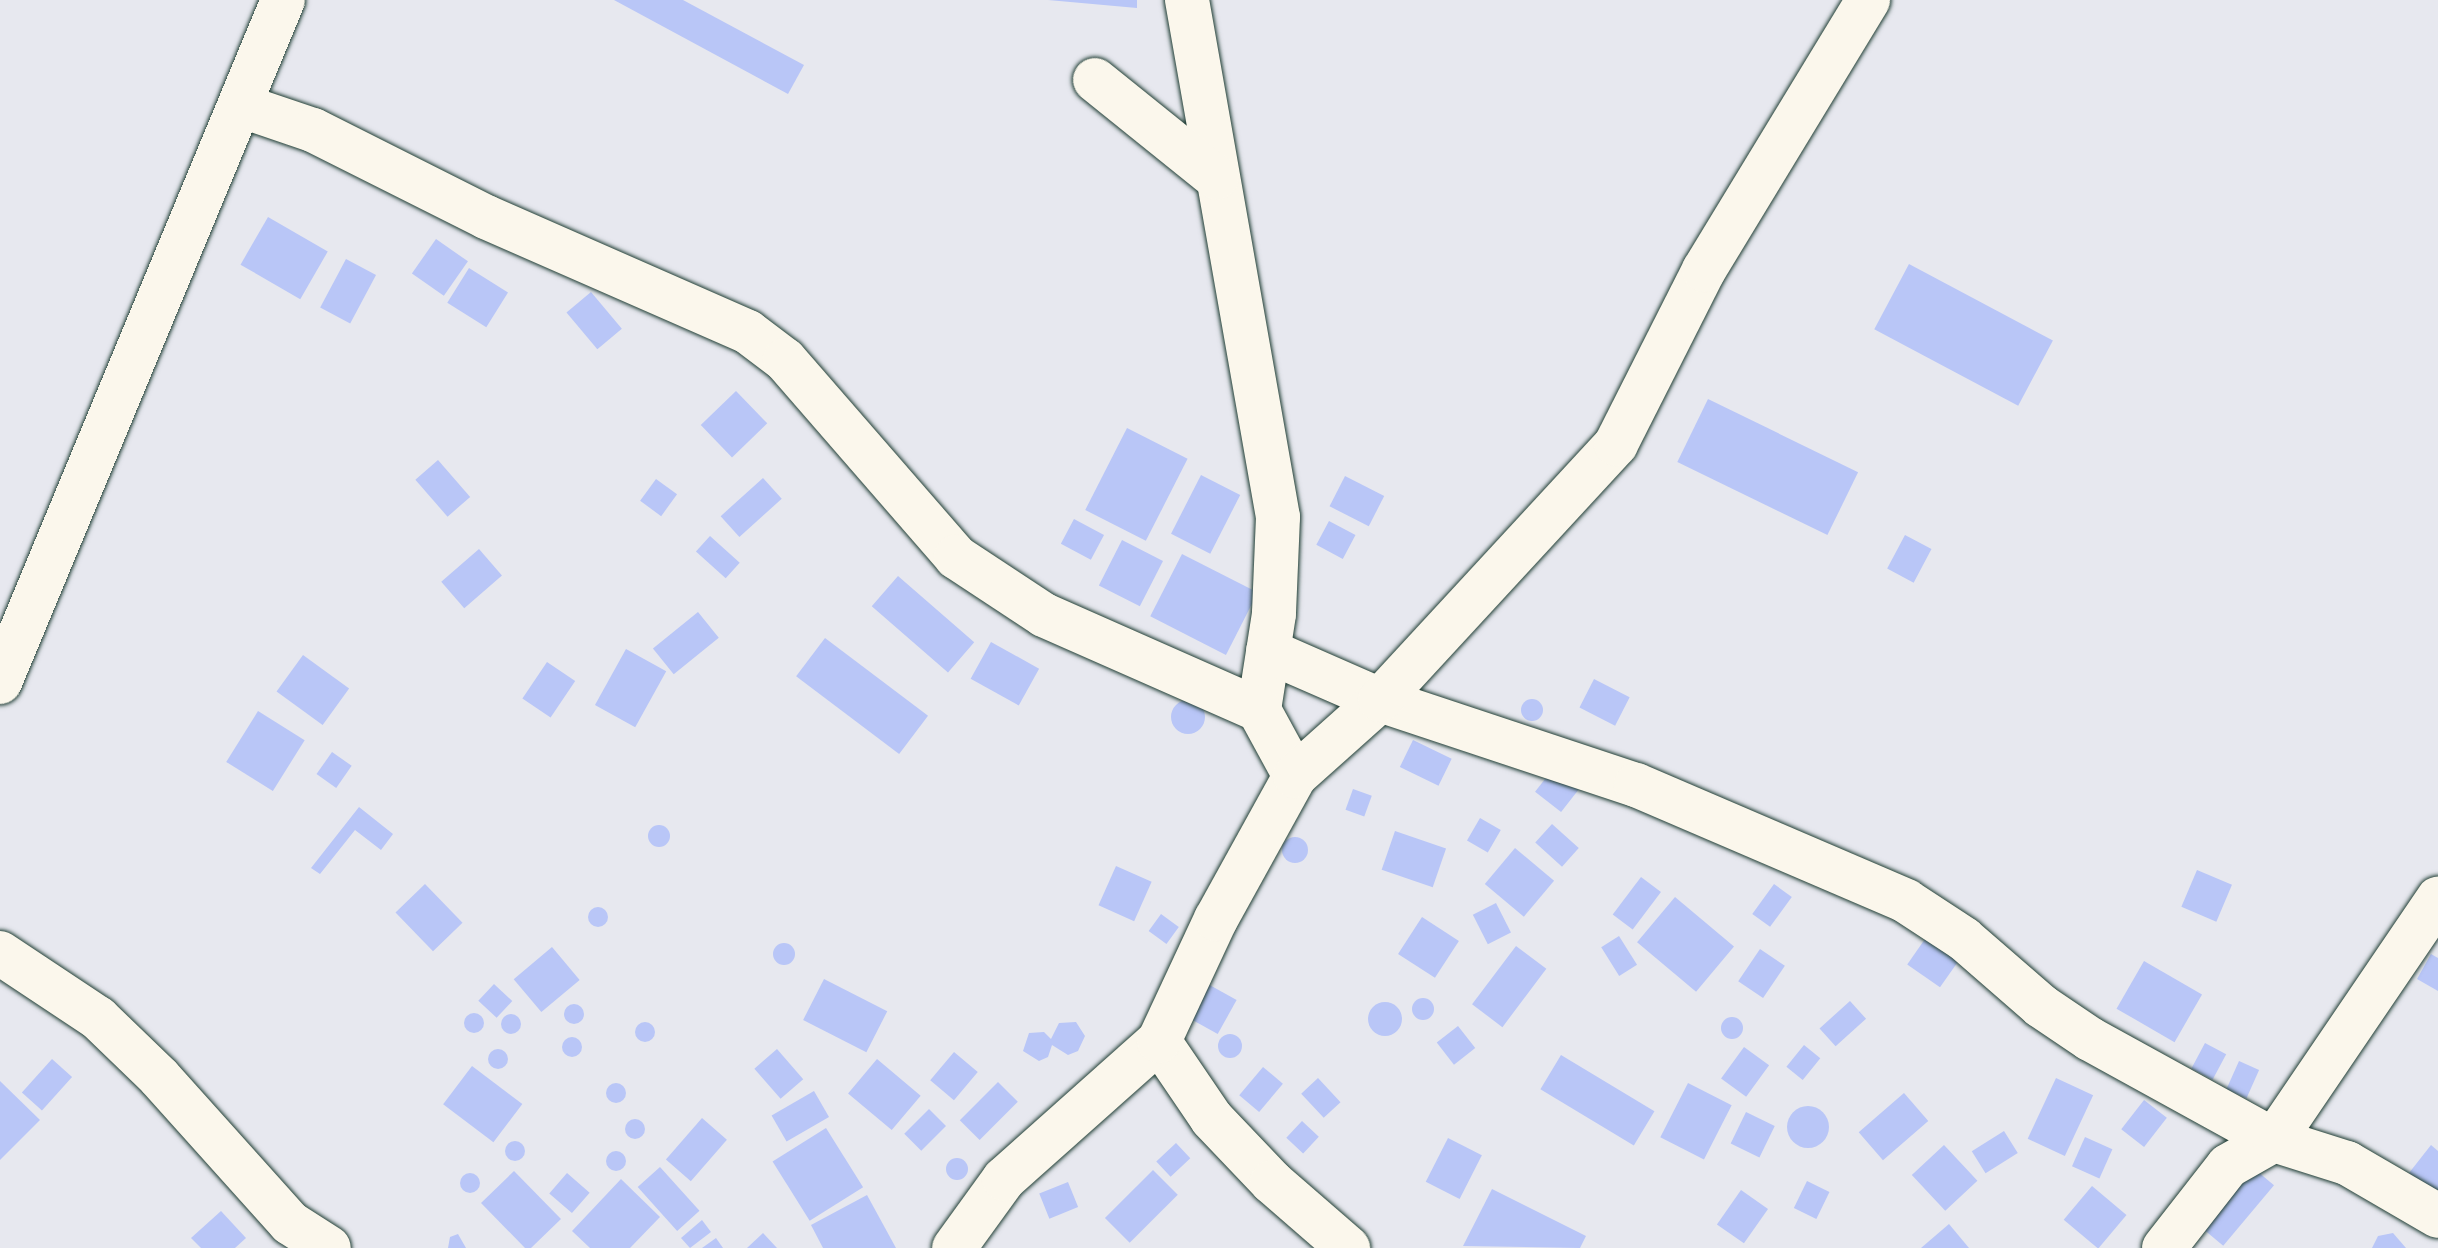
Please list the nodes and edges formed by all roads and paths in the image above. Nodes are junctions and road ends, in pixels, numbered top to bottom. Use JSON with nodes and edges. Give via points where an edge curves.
{"nodes":[{"id":1,"x":283,"y":0,"type":"edge"},
{"id":2,"x":1187,"y":0,"type":"edge"},
{"id":3,"x":1868,"y":0,"type":"edge"},
{"id":4,"x":1095,"y":80,"type":"dead end"},
{"id":5,"x":242,"y":106,"type":"junction"},
{"id":6,"x":1217,"y":178,"type":"junction"},
{"id":7,"x":1268,"y":651,"type":"junction"},
{"id":8,"x":0,"y":682,"type":"edge"},
{"id":9,"x":1380,"y":700,"type":"junction"},
{"id":10,"x":1259,"y":710,"type":"junction"},
{"id":11,"x":1295,"y":776,"type":"junction"},
{"id":12,"x":2438,"y":899,"type":"edge"},
{"id":13,"x":0,"y":953,"type":"edge"},
{"id":14,"x":1159,"y":1041,"type":"junction"},
{"id":15,"x":2274,"y":1140,"type":"junction"},
{"id":16,"x":2438,"y":1216,"type":"edge"},
{"id":17,"x":329,"y":1248,"type":"edge"},
{"id":18,"x":954,"y":1248,"type":"edge"},
{"id":19,"x":1348,"y":1248,"type":"edge"},
{"id":20,"x":2164,"y":1248,"type":"edge"}],
"edges":[{"from":1,"to":5,"type":"street"},
{"from":2,"to":6,"type":"street"},
{"from":3,"to":9,"type":"street","via":[[1704,270],[1616,444]]},
{"from":4,"to":6,"type":"street"},
{"from":5,"to":8,"type":"street"},
{"from":5,"to":10,"type":"street","via":[[313,130],[486,217],[748,332],[785,360],[956,557],[1044,615]]},
{"from":6,"to":7,"type":"street","via":[[1278,517]]},
{"from":7,"to":9,"type":"street"},
{"from":7,"to":10,"type":"street"},
{"from":9,"to":11,"type":"street"},
{"from":9,"to":15,"type":"street","via":[[1636,785],[1906,901],[1964,939],[2041,1006],[2090,1039]]},
{"from":10,"to":11,"type":"street"},
{"from":11,"to":14,"type":"street","via":[[1216,919]]},
{"from":12,"to":15,"type":"street"},
{"from":13,"to":17,"type":"street","via":[[98,1018],[159,1077],[290,1223]]},
{"from":14,"to":18,"type":"street","via":[[1004,1179]]},
{"from":14,"to":19,"type":"street","via":[[1212,1119],[1272,1182]]},
{"from":15,"to":16,"type":"street","via":[[2347,1163]]},
{"from":15,"to":20,"type":"street","via":[[2228,1166]]}]}
